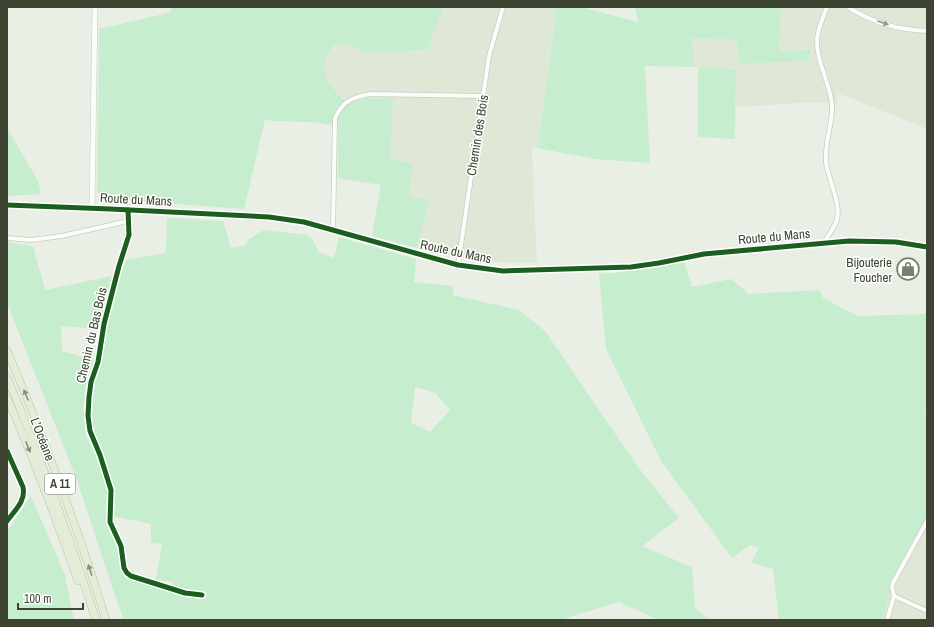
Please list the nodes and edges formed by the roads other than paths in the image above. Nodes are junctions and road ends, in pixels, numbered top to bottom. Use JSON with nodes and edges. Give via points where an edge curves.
{"nodes":[{"id":1,"x":95,"y":7,"type":"edge"},
{"id":2,"x":503,"y":7,"type":"edge"},
{"id":3,"x":827,"y":7,"type":"edge"},
{"id":4,"x":848,"y":7,"type":"edge"},
{"id":5,"x":927,"y":31,"type":"edge"},
{"id":6,"x":483,"y":96,"type":"junction"},
{"id":7,"x":7,"y":205,"type":"edge"},
{"id":8,"x":92,"y":208,"type":"junction"},
{"id":9,"x":128,"y":210,"type":"junction"},
{"id":10,"x":128,"y":221,"type":"junction"},
{"id":11,"x":333,"y":230,"type":"junction"},
{"id":12,"x":7,"y":238,"type":"edge"},
{"id":13,"x":825,"y":242,"type":"junction"},
{"id":14,"x":927,"y":247,"type":"edge"},
{"id":15,"x":458,"y":265,"type":"junction"},
{"id":16,"x":7,"y":350,"type":"edge"},
{"id":17,"x":7,"y":377,"type":"edge"},
{"id":18,"x":7,"y":398,"type":"edge"},
{"id":19,"x":7,"y":451,"type":"edge"},
{"id":20,"x":7,"y":521,"type":"edge"},
{"id":21,"x":927,"y":521,"type":"edge"},
{"id":22,"x":202,"y":596,"type":"dead end"},
{"id":23,"x":894,"y":596,"type":"junction"},
{"id":24,"x":927,"y":611,"type":"edge"},
{"id":25,"x":91,"y":620,"type":"edge"},
{"id":26,"x":96,"y":620,"type":"edge"},
{"id":27,"x":106,"y":620,"type":"edge"},
{"id":28,"x":887,"y":620,"type":"edge"}],
"edges":[{"from":1,"to":8,"type":"street"},
{"from":2,"to":6,"type":"street","name":"Chemin des Bois","via":[[489,56]]},
{"from":3,"to":13,"type":"street","via":[[818,32],[817,45],[832,105],[826,143],[826,163],[837,213],[835,225]]},
{"from":4,"to":5,"type":"street","one_way":true,"via":[[872,20],[901,29]]},
{"from":6,"to":11,"type":"street","via":[[368,94],[346,101],[335,118]]},
{"from":6,"to":15,"type":"street","name":"Chemin des Bois"},
{"from":7,"to":8,"type":"street","name":"Route du Mans"},
{"from":8,"to":9,"type":"street","name":"Route du Mans"},
{"from":9,"to":10,"type":"street","name":"Chemin du Bas Bois"},
{"from":9,"to":11,"type":"street","name":"Route du Mans","via":[[269,217],[304,222]]},
{"from":10,"to":12,"type":"street","via":[[62,236],[31,240]]},
{"from":10,"to":22,"type":"street","name":"Chemin du Bas Bois","via":[[129,236],[108,306],[98,362],[91,382],[90,431],[111,490],[110,522],[122,546],[126,573]]},
{"from":11,"to":15,"type":"street","name":"Route du Mans"},
{"from":13,"to":14,"type":"street","name":"Route du Mans","via":[[870,240]]},
{"from":13,"to":15,"type":"street","name":"Route du Mans","via":[[704,254],[625,267],[508,271]]},
{"from":27,"to":16,"type":"highway","name":"L’Océane","number":"A 11","one_way":true,"via":[[61,486]]},
{"from":17,"to":26,"type":"highway","name":"L’Océane","number":"A 11","via":[[46,477]]},
{"from":18,"to":25,"type":"highway","one_way":true,"via":[[56,519]]},
{"from":19,"to":20,"type":"street","via":[[25,493],[23,500]]},
{"from":21,"to":23,"type":"street","via":[[893,583]]},
{"from":23,"to":24,"type":"street"},
{"from":23,"to":28,"type":"street"}]}
